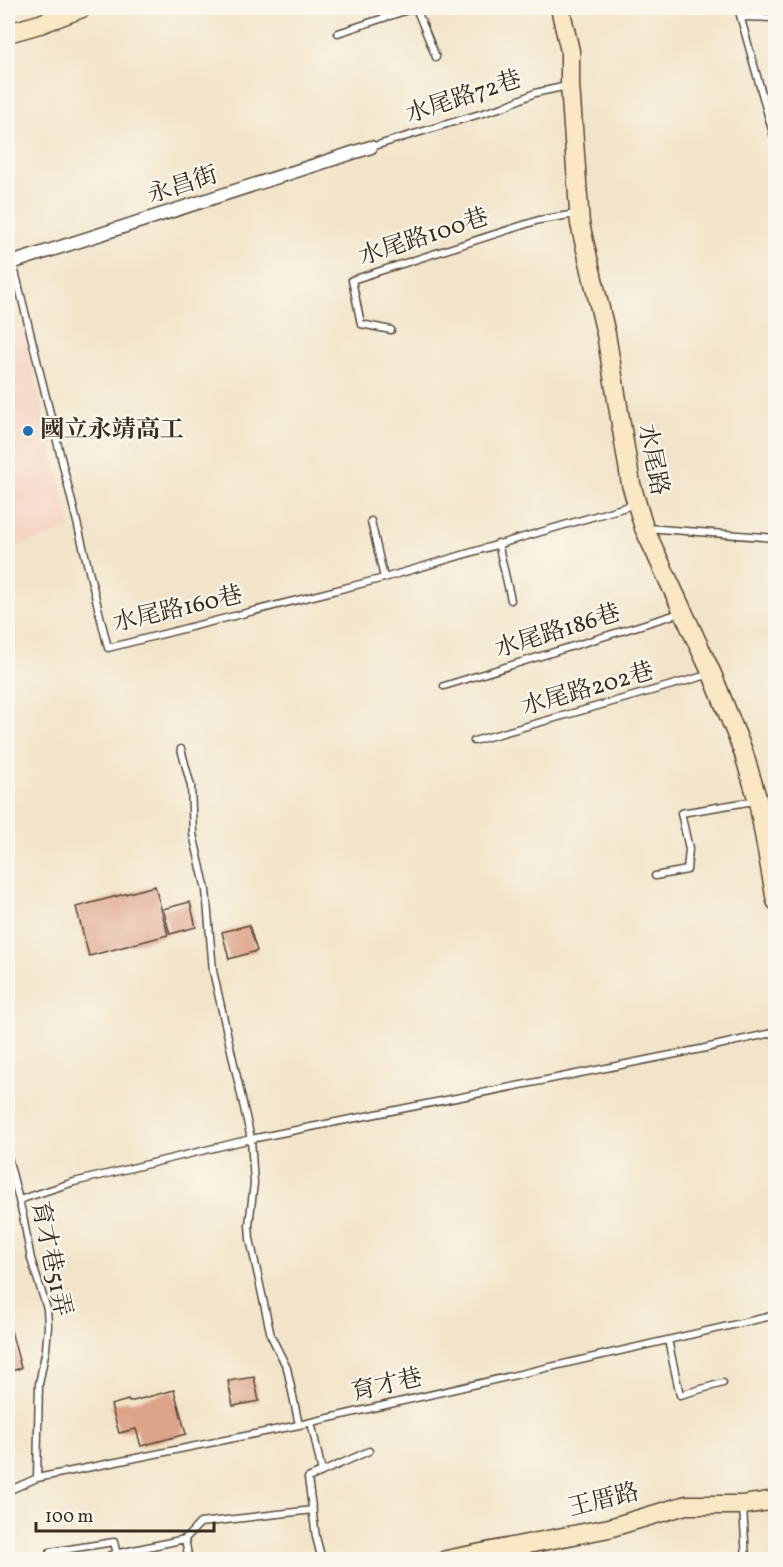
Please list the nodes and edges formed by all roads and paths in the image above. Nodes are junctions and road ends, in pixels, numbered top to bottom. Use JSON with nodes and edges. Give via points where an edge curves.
{"nodes":[{"id":1,"x":82,"y":8,"type":"edge"},
{"id":2,"x":415,"y":8,"type":"edge"},
{"id":3,"x":560,"y":8,"type":"edge"},
{"id":4,"x":738,"y":8,"type":"edge"},
{"id":5,"x":741,"y":17,"type":"junction"},
{"id":6,"x":776,"y":18,"type":"edge"},
{"id":7,"x":8,"y":33,"type":"edge"},
{"id":8,"x":338,"y":33,"type":"dead end"},
{"id":9,"x":436,"y":57,"type":"dead end"},
{"id":10,"x":570,"y":85,"type":"junction"},
{"id":11,"x":776,"y":144,"type":"edge"},
{"id":12,"x":371,"y":147,"type":"joint"},
{"id":13,"x":579,"y":213,"type":"junction"},
{"id":14,"x":10,"y":263,"type":"edge"},
{"id":15,"x":391,"y":330,"type":"dead end"},
{"id":16,"x":636,"y":504,"type":"junction"},
{"id":17,"x":370,"y":521,"type":"dead end"},
{"id":18,"x":644,"y":528,"type":"junction"},
{"id":19,"x":776,"y":538,"type":"edge"},
{"id":20,"x":498,"y":543,"type":"junction"},
{"id":21,"x":384,"y":578,"type":"junction"},
{"id":22,"x":511,"y":600,"type":"dead end"},
{"id":23,"x":683,"y":612,"type":"junction"},
{"id":24,"x":712,"y":674,"type":"junction"},
{"id":25,"x":444,"y":686,"type":"dead end"},
{"id":26,"x":474,"y":741,"type":"dead end"},
{"id":27,"x":181,"y":749,"type":"dead end"},
{"id":28,"x":758,"y":801,"type":"junction"},
{"id":29,"x":654,"y":876,"type":"dead end"},
{"id":30,"x":776,"y":901,"type":"edge"},
{"id":31,"x":776,"y":1032,"type":"edge"},
{"id":32,"x":250,"y":1139,"type":"junction"},
{"id":33,"x":8,"y":1157,"type":"edge"},
{"id":34,"x":20,"y":1200,"type":"junction"},
{"id":35,"x":776,"y":1316,"type":"edge"},
{"id":36,"x":668,"y":1340,"type":"junction"},
{"id":37,"x":723,"y":1383,"type":"dead end"},
{"id":38,"x":310,"y":1422,"type":"junction"},
{"id":39,"x":299,"y":1425,"type":"junction"},
{"id":40,"x":369,"y":1451,"type":"dead end"},
{"id":41,"x":322,"y":1472,"type":"junction"},
{"id":42,"x":37,"y":1478,"type":"junction"},
{"id":43,"x":8,"y":1491,"type":"edge"},
{"id":44,"x":776,"y":1500,"type":"edge"},
{"id":45,"x":743,"y":1505,"type":"junction"},
{"id":46,"x":313,"y":1510,"type":"junction"},
{"id":47,"x":185,"y":1539,"type":"junction"},
{"id":48,"x":117,"y":1554,"type":"junction"},
{"id":49,"x":51,"y":1560,"type":"edge"},
{"id":50,"x":111,"y":1560,"type":"edge"},
{"id":51,"x":189,"y":1560,"type":"edge"},
{"id":52,"x":322,"y":1560,"type":"edge"},
{"id":53,"x":446,"y":1560,"type":"edge"},
{"id":54,"x":746,"y":1560,"type":"edge"}],
"edges":[{"from":1,"to":7,"type":"street"},
{"from":2,"to":8,"type":"lane"},
{"from":2,"to":9,"type":"lane"},
{"from":3,"to":10,"type":"street","name":"水尾路","via":[[570,51]]},
{"from":4,"to":5,"type":"lane"},
{"from":5,"to":6,"type":"lane"},
{"from":5,"to":11,"type":"lane"},
{"from":10,"to":12,"type":"lane","name":"水尾路72巷"},
{"from":10,"to":13,"type":"street","name":"水尾路"},
{"from":12,"to":14,"type":"street","name":"永昌街"},
{"from":13,"to":15,"type":"lane","name":"水尾路100巷","via":[[540,220],[352,280],[361,324]]},
{"from":13,"to":16,"type":"street","name":"水尾路","via":[[606,334]]},
{"from":14,"to":21,"type":"lane","name":"水尾路160巷","via":[[108,648]]},
{"from":16,"to":18,"type":"street","name":"水尾路"},
{"from":16,"to":20,"type":"lane","name":"水尾路160巷"},
{"from":17,"to":21,"type":"lane"},
{"from":18,"to":19,"type":"lane"},
{"from":18,"to":23,"type":"street","name":"水尾路"},
{"from":20,"to":21,"type":"lane","name":"水尾路160巷"},
{"from":20,"to":22,"type":"lane"},
{"from":23,"to":24,"type":"street","name":"水尾路"},
{"from":23,"to":25,"type":"lane","name":"水尾路186巷"},
{"from":24,"to":26,"type":"lane","name":"水尾路202巷"},
{"from":24,"to":28,"type":"street","name":"水尾路"},
{"from":27,"to":32,"type":"lane","via":[[191,786],[193,834],[206,890],[213,971]]},
{"from":28,"to":29,"type":"lane","via":[[681,813],[689,849],[687,870]]},
{"from":28,"to":30,"type":"street","name":"水尾路"},
{"from":31,"to":32,"type":"lane"},
{"from":32,"to":34,"type":"lane","via":[[74,1182]]},
{"from":32,"to":39,"type":"lane","via":[[254,1183],[250,1239],[270,1336],[286,1368]]},
{"from":33,"to":34,"type":"lane","name":"育才巷51弄"},
{"from":34,"to":42,"type":"lane","name":"育才巷51弄","via":[[31,1259],[47,1309],[39,1384]]},
{"from":35,"to":36,"type":"lane","name":"育才巷"},
{"from":36,"to":37,"type":"lane","via":[[680,1395]]},
{"from":36,"to":38,"type":"lane","name":"育才巷"},
{"from":38,"to":39,"type":"lane","name":"育才巷"},
{"from":38,"to":41,"type":"lane"},
{"from":39,"to":42,"type":"lane","name":"育才巷"},
{"from":40,"to":41,"type":"lane"},
{"from":41,"to":46,"type":"lane","via":[[308,1478]]},
{"from":42,"to":43,"type":"lane","name":"育才巷"},
{"from":44,"to":45,"type":"street","name":"王厝路"},
{"from":45,"to":53,"type":"street","name":"王厝路","via":[[686,1505],[609,1528]]},
{"from":45,"to":54,"type":"lane"},
{"from":46,"to":47,"type":"lane","via":[[201,1523]]},
{"from":46,"to":52,"type":"lane"},
{"from":47,"to":48,"type":"lane"},
{"from":47,"to":51,"type":"lane"},
{"from":48,"to":49,"type":"lane","via":[[114,1542],[50,1552]]},
{"from":48,"to":50,"type":"lane","via":[[110,1555]]}]}
